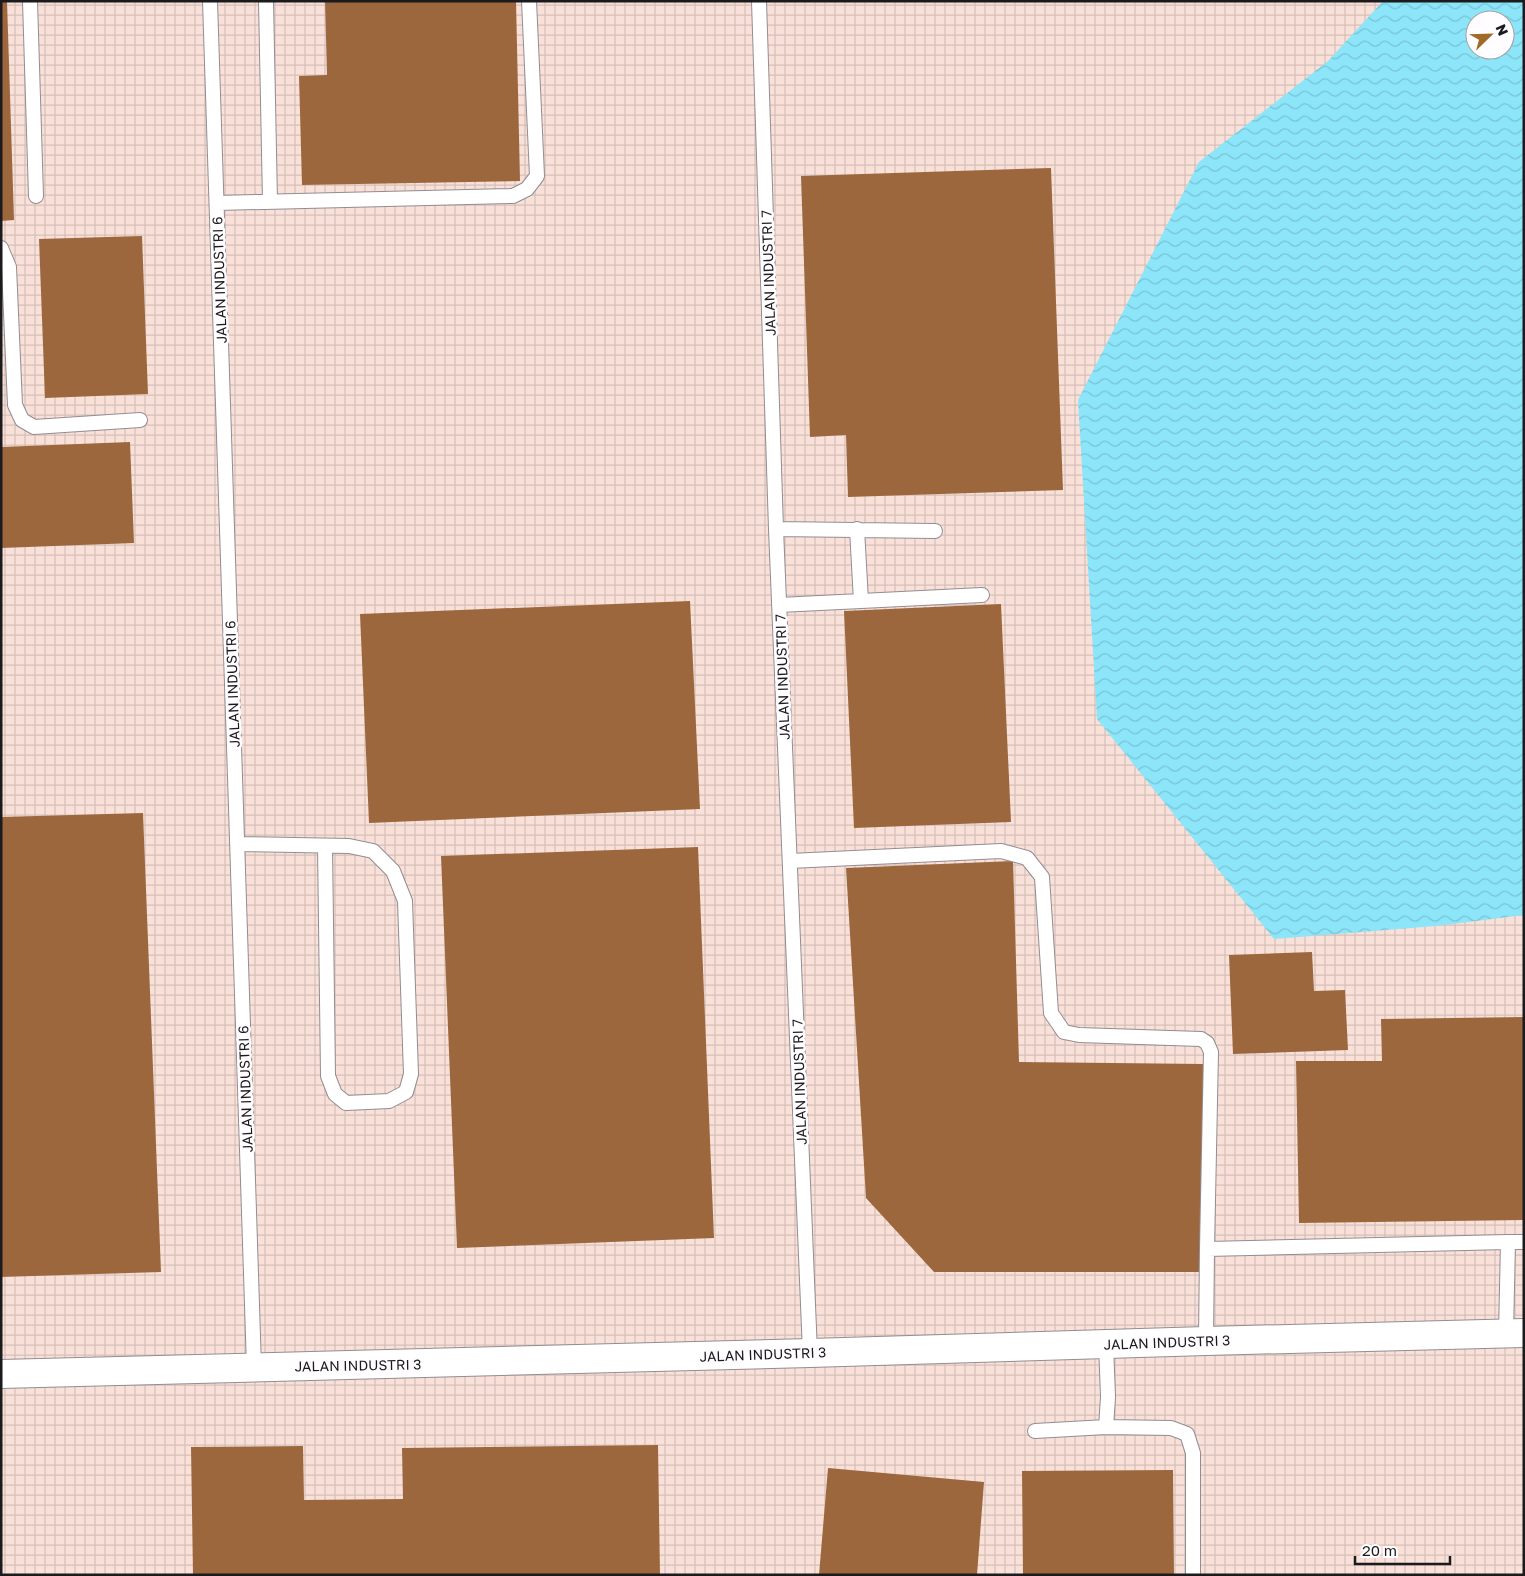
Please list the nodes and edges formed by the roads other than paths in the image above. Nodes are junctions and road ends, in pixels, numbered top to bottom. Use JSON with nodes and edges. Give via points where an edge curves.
{"nodes":[{"id":1,"x":30,"y":1,"type":"edge"},
{"id":2,"x":210,"y":1,"type":"edge"},
{"id":3,"x":266,"y":1,"type":"edge"},
{"id":4,"x":529,"y":1,"type":"edge"},
{"id":5,"x":759,"y":1,"type":"edge"},
{"id":6,"x":36,"y":196,"type":"dead end"},
{"id":7,"x":270,"y":202,"type":"junction"},
{"id":8,"x":217,"y":203,"type":"junction"},
{"id":9,"x":1,"y":248,"type":"edge"},
{"id":10,"x":140,"y":420,"type":"dead end"},
{"id":11,"x":776,"y":529,"type":"junction"},
{"id":12,"x":857,"y":529,"type":"junction"},
{"id":13,"x":935,"y":531,"type":"dead end"},
{"id":14,"x":982,"y":595,"type":"dead end"},
{"id":15,"x":861,"y":601,"type":"junction"},
{"id":16,"x":779,"y":605,"type":"junction"},
{"id":17,"x":238,"y":844,"type":"junction"},
{"id":18,"x":325,"y":846,"type":"junction"},
{"id":19,"x":790,"y":861,"type":"junction"},
{"id":20,"x":1508,"y":1242,"type":"junction"},
{"id":21,"x":1524,"y":1242,"type":"edge"},
{"id":22,"x":1207,"y":1249,"type":"junction"},
{"id":23,"x":1515,"y":1333,"type":"edge"},
{"id":24,"x":1206,"y":1341,"type":"junction"},
{"id":25,"x":1106,"y":1344,"type":"junction"},
{"id":26,"x":810,"y":1353,"type":"junction"},
{"id":27,"x":254,"y":1368,"type":"junction"},
{"id":28,"x":1,"y":1374,"type":"edge"},
{"id":29,"x":1106,"y":1427,"type":"junction"},
{"id":30,"x":1035,"y":1431,"type":"dead end"},
{"id":31,"x":1193,"y":1575,"type":"edge"}],
"edges":[{"from":1,"to":6,"type":"lane"},
{"from":2,"to":8,"type":"lane","name":"JALAN INDUSTRI 6"},
{"from":3,"to":7,"type":"lane"},
{"from":4,"to":7,"type":"lane","via":[[537,176],[527,189],[513,196]]},
{"from":5,"to":11,"type":"lane","name":"JALAN INDUSTRI 7"},
{"from":7,"to":8,"type":"lane"},
{"from":8,"to":17,"type":"lane","name":"JALAN INDUSTRI 6"},
{"from":9,"to":10,"type":"lane","via":[[10,267],[15,406],[22,420],[34,428]]},
{"from":11,"to":12,"type":"lane"},
{"from":11,"to":16,"type":"lane","name":"JALAN INDUSTRI 7"},
{"from":12,"to":13,"type":"lane"},
{"from":12,"to":15,"type":"lane"},
{"from":14,"to":15,"type":"lane"},
{"from":15,"to":16,"type":"lane"},
{"from":16,"to":19,"type":"lane","name":"JALAN INDUSTRI 7"},
{"from":17,"to":18,"type":"lane"},
{"from":17,"to":27,"type":"lane","name":"JALAN INDUSTRI 6"},
{"from":18,"to":18,"type":"lane","via":[[349,846],[373,852],[393,871],[405,901],[411,1074],[406,1092],[389,1101],[346,1103],[335,1094],[328,1076]]},
{"from":19,"to":22,"type":"lane","via":[[1001,851],[1027,858],[1042,877],[1052,1013],[1064,1032],[1201,1039],[1207,1043],[1210,1052]]},
{"from":19,"to":26,"type":"lane","name":"JALAN INDUSTRI 7"},
{"from":20,"to":21,"type":"lane"},
{"from":20,"to":22,"type":"lane"},
{"from":20,"to":23,"type":"lane"},
{"from":22,"to":24,"type":"lane"},
{"from":23,"to":24,"type":"street","name":"JALAN INDUSTRI 3"},
{"from":24,"to":25,"type":"street","name":"JALAN INDUSTRI 3"},
{"from":25,"to":26,"type":"street","name":"JALAN INDUSTRI 3"},
{"from":25,"to":29,"type":"lane"},
{"from":26,"to":27,"type":"street","name":"JALAN INDUSTRI 3"},
{"from":27,"to":28,"type":"street","name":"JALAN INDUSTRI 3"},
{"from":29,"to":30,"type":"lane"},
{"from":29,"to":31,"type":"lane","via":[[1170,1428],[1187,1434],[1193,1453]]}]}
